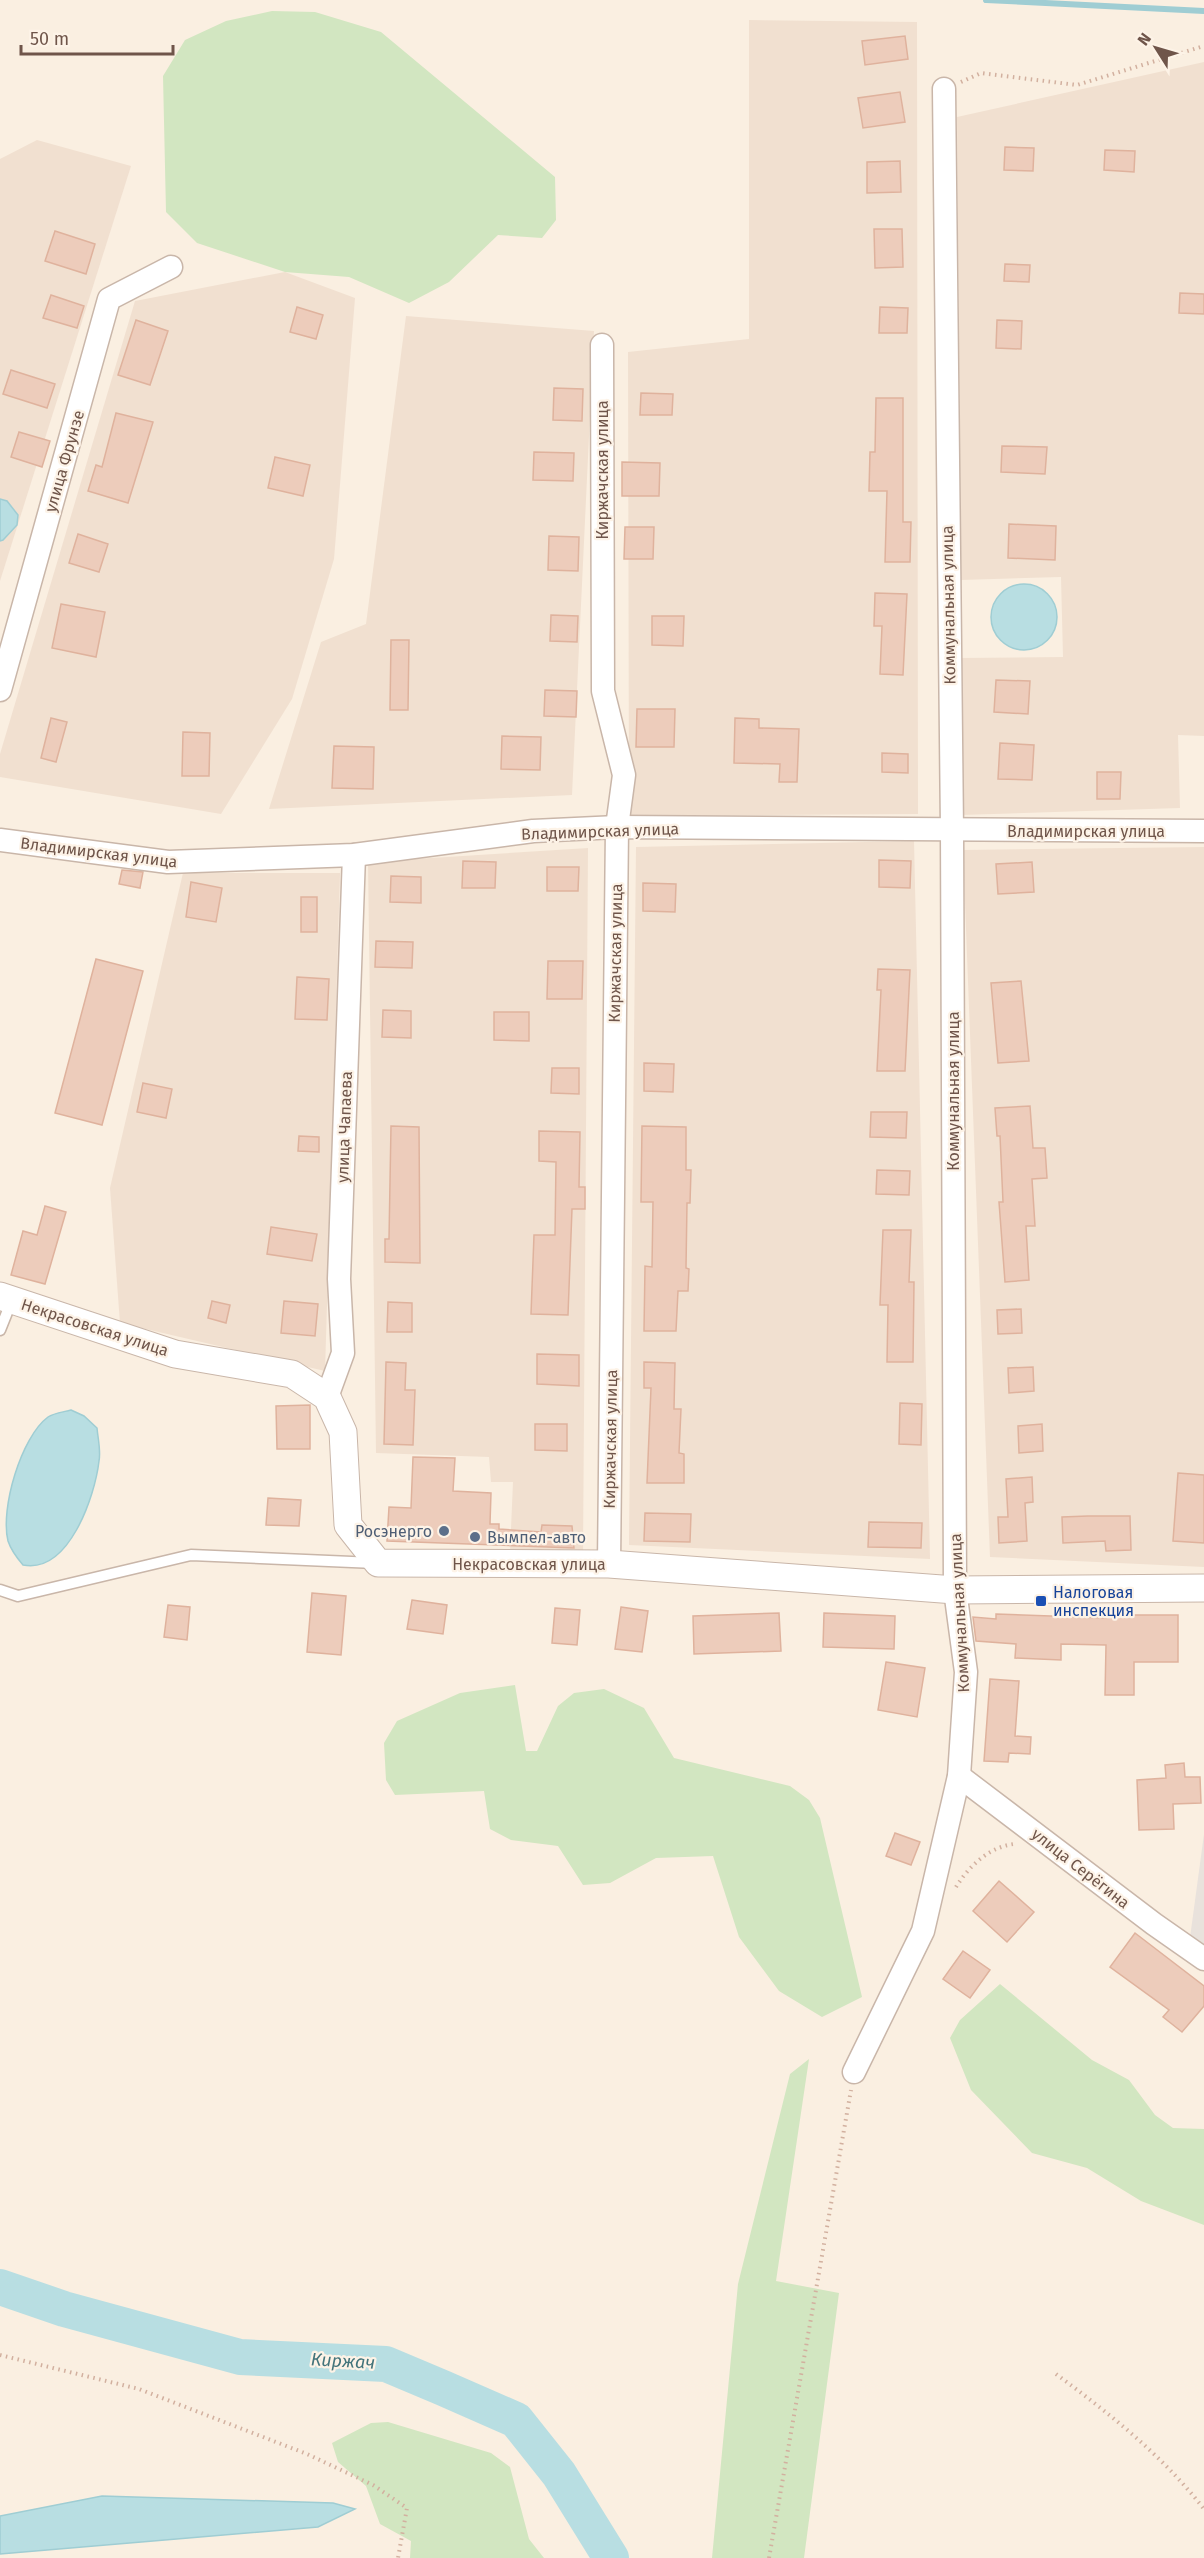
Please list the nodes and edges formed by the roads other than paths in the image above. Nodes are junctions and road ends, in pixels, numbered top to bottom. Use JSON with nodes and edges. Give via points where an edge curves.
{"nodes":[{"id":1,"x":944,"y":89,"type":"road end"},
{"id":2,"x":171,"y":267,"type":"dead end"},
{"id":3,"x":602,"y":345,"type":"dead end"},
{"id":4,"x":0,"y":690,"type":"edge"},
{"id":5,"x":617,"y":827,"type":"junction"},
{"id":6,"x":952,"y":830,"type":"junction"},
{"id":7,"x":1204,"y":831,"type":"edge"},
{"id":8,"x":0,"y":840,"type":"edge"},
{"id":9,"x":354,"y":855,"type":"junction"},
{"id":10,"x":6,"y":1298,"type":"edge"},
{"id":11,"x":0,"y":1330,"type":"edge"},
{"id":12,"x":327,"y":1397,"type":"junction"},
{"id":13,"x":378,"y":1563,"type":"junction"},
{"id":14,"x":609,"y":1564,"type":"junction"},
{"id":15,"x":1204,"y":1588,"type":"edge"},
{"id":16,"x":0,"y":1590,"type":"edge"},
{"id":17,"x":955,"y":1590,"type":"junction"},
{"id":18,"x":959,"y":1776,"type":"junction"},
{"id":19,"x":1204,"y":1959,"type":"edge"},
{"id":20,"x":854,"y":2072,"type":"road end"}],
"edges":[{"from":1,"to":6,"type":"street","name":"Коммунальная улица"},
{"from":2,"to":4,"type":"street","name":"улица Фрунзе","via":[[109,299]]},
{"from":3,"to":5,"type":"street","name":"Киржачская улица","via":[[603,691],[624,775]]},
{"from":5,"to":6,"type":"street","name":"Владимирская улица"},
{"from":5,"to":9,"type":"street","name":"Владимирская улица","via":[[533,831]]},
{"from":5,"to":14,"type":"street","name":"Киржачская улица"},
{"from":6,"to":7,"type":"street","name":"Владимирская улица"},
{"from":6,"to":17,"type":"street","name":"Коммунальная улица"},
{"from":8,"to":9,"type":"street","name":"Владимирская улица","via":[[168,862]]},
{"from":9,"to":12,"type":"street","name":"улица Чапаева","via":[[339,1279],[343,1353]]},
{"from":10,"to":11,"type":"lane"},
{"from":10,"to":12,"type":"street","name":"Некрасовская улица","via":[[175,1354],[292,1374]]},
{"from":12,"to":13,"type":"street","via":[[343,1432],[348,1525]]},
{"from":13,"to":14,"type":"street","name":"Некрасовская улица"},
{"from":13,"to":16,"type":"lane","via":[[191,1555],[18,1596]]},
{"from":14,"to":17,"type":"street","name":"Некрасовская улица"},
{"from":15,"to":17,"type":"street","name":"Некрасовская улица"},
{"from":17,"to":18,"type":"street","name":"Коммунальная улица","via":[[966,1672]]},
{"from":18,"to":19,"type":"street","name":"улица Серёгина"},
{"from":18,"to":20,"type":"street","name":"Коммунальная улица","via":[[923,1931]]}]}
